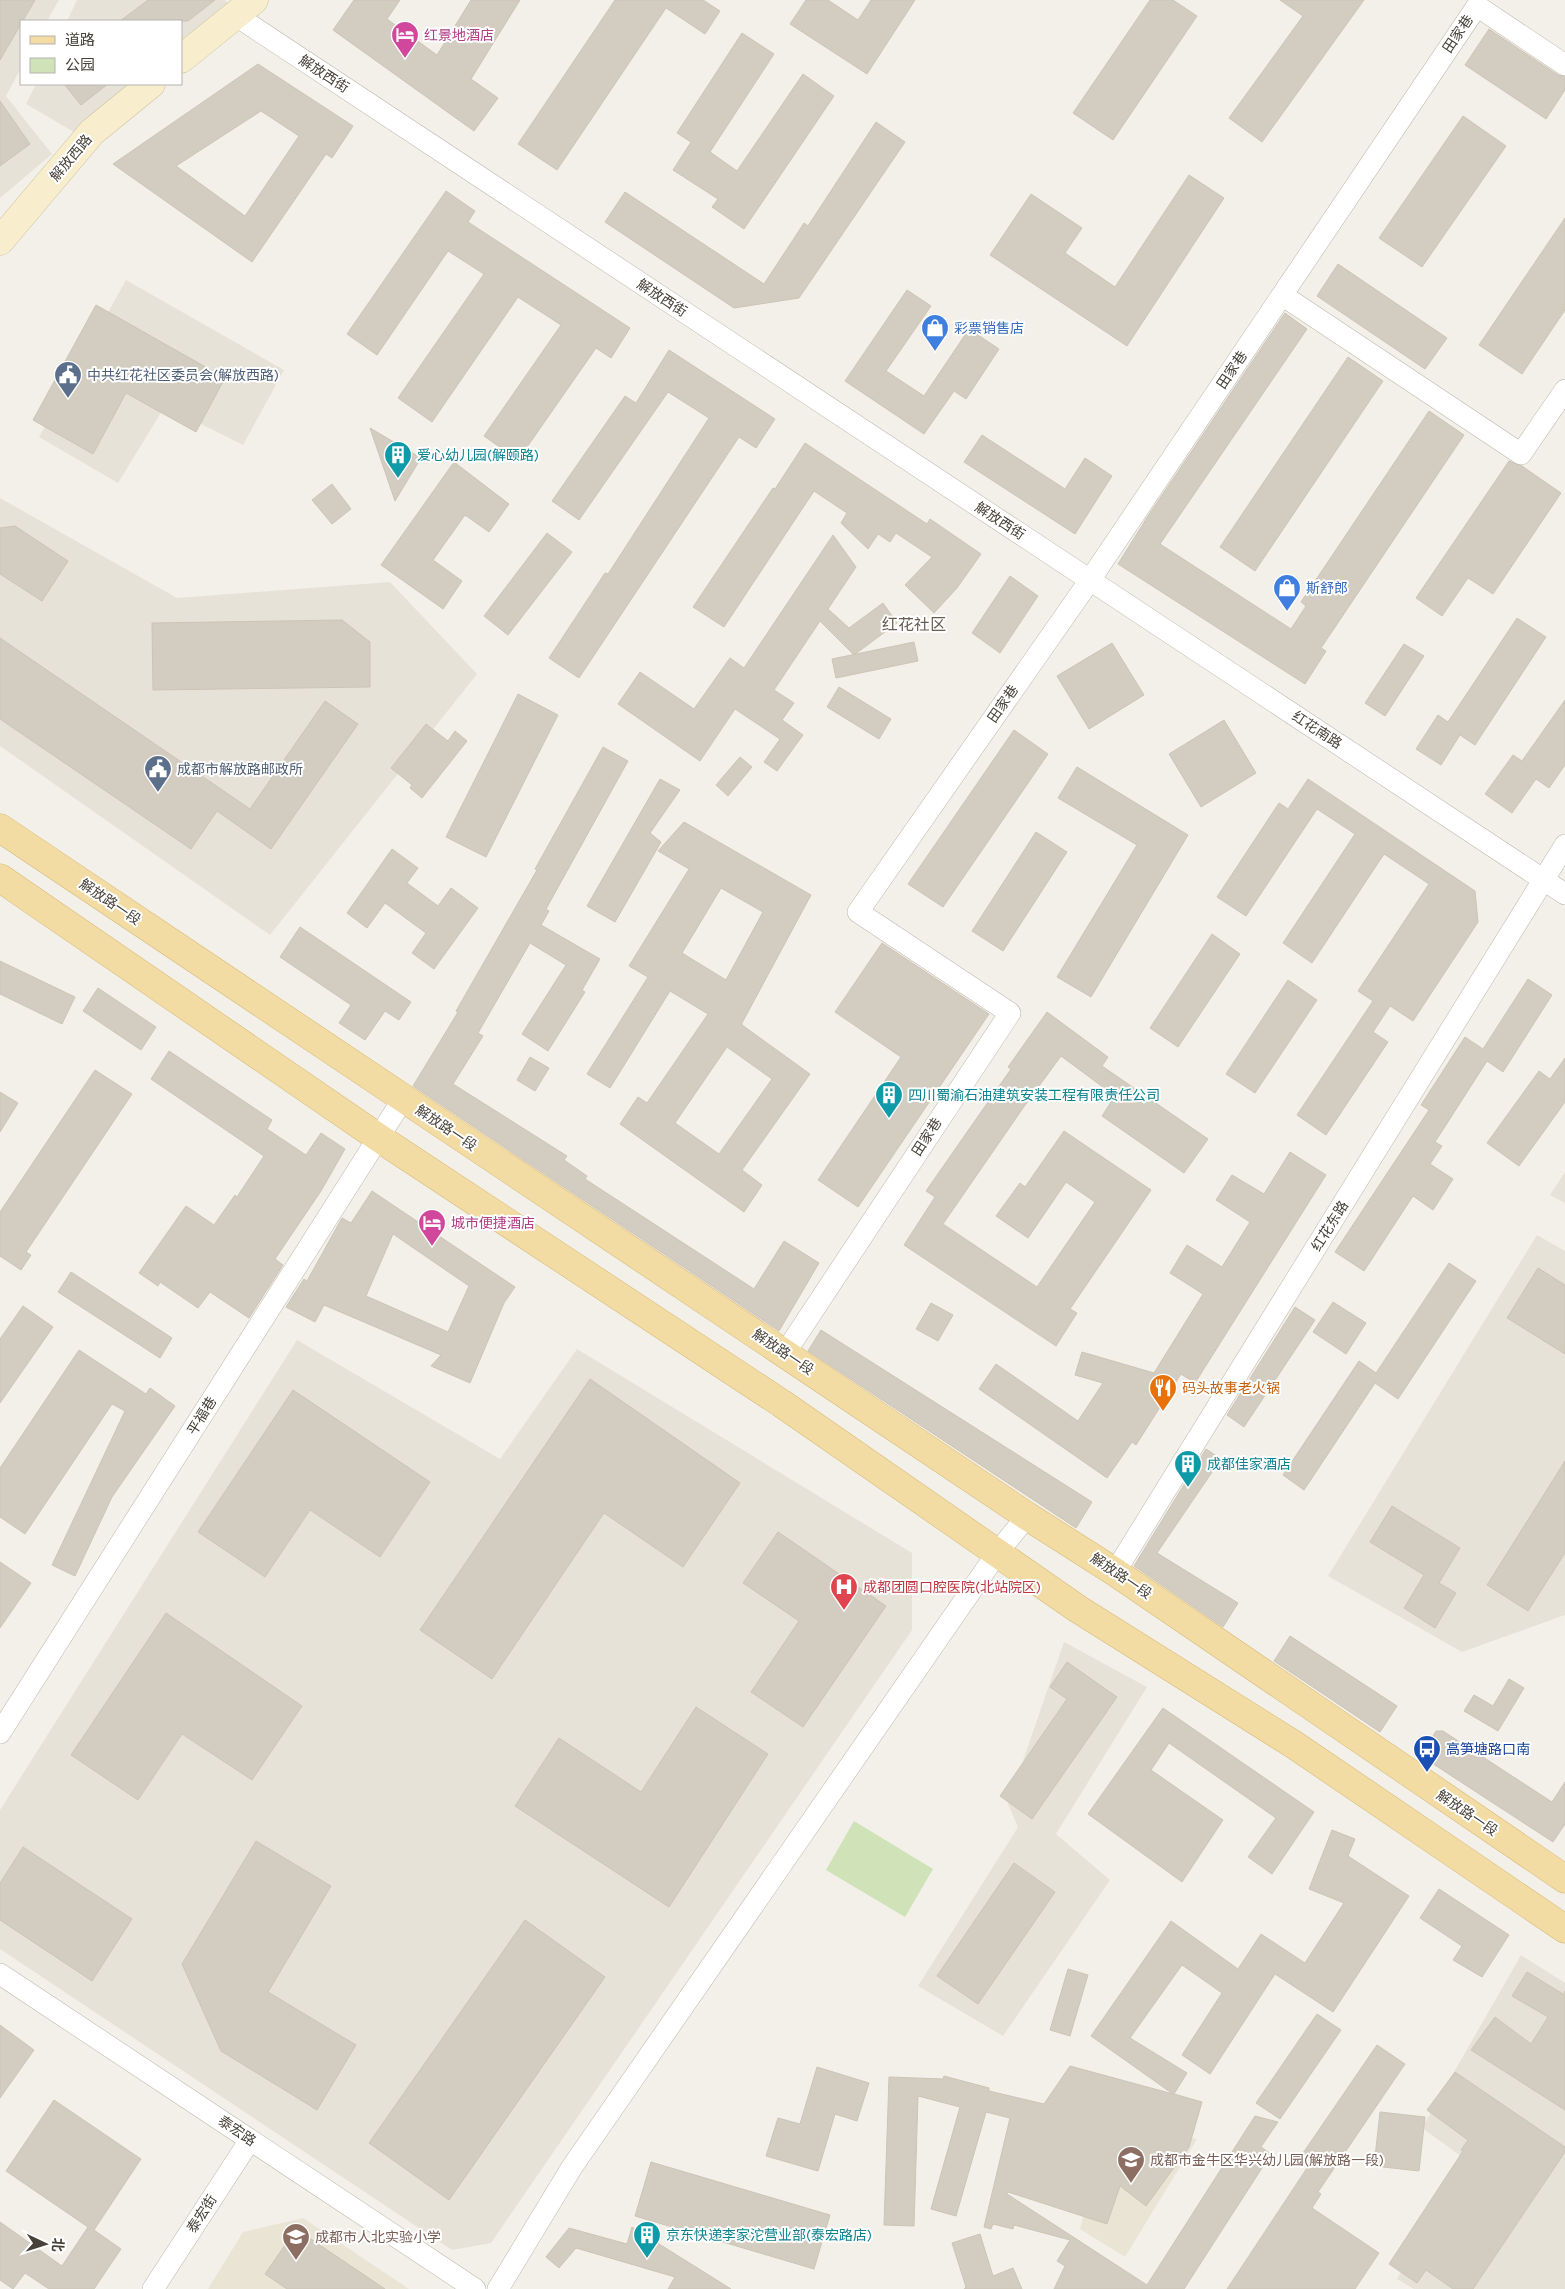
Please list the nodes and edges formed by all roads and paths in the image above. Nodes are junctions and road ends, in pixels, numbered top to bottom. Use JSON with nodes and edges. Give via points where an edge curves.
{"nodes":[{"id":1,"x":244,"y":8,"type":"edge"},
{"id":2,"x":182,"y":58,"type":"edge"},
{"id":3,"x":1565,"y":65,"type":"edge"},
{"id":4,"x":150,"y":85,"type":"edge"},
{"id":5,"x":0,"y":241,"type":"edge"},
{"id":6,"x":1282,"y":296,"type":"junction"},
{"id":7,"x":1565,"y":390,"type":"edge"},
{"id":8,"x":1090,"y":580,"type":"junction"},
{"id":9,"x":0,"y":828,"type":"edge"},
{"id":10,"x":1565,"y":845,"type":"edge"},
{"id":11,"x":0,"y":878,"type":"edge"},
{"id":12,"x":1544,"y":880,"type":"junction"},
{"id":13,"x":1565,"y":894,"type":"edge"},
{"id":14,"x":403,"y":1099,"type":"junction"},
{"id":15,"x":379,"y":1138,"type":"junction"},
{"id":16,"x":785,"y":1353,"type":"junction"},
{"id":17,"x":1028,"y":1516,"type":"junction"},
{"id":18,"x":998,"y":1552,"type":"junction"},
{"id":19,"x":1116,"y":1572,"type":"junction"},
{"id":20,"x":0,"y":1733,"type":"edge"},
{"id":21,"x":1565,"y":1879,"type":"edge"},
{"id":22,"x":1565,"y":1929,"type":"edge"},
{"id":23,"x":0,"y":1974,"type":"edge"},
{"id":24,"x":250,"y":2140,"type":"junction"},
{"id":25,"x":153,"y":2289,"type":"edge"},
{"id":26,"x":475,"y":2289,"type":"edge"},
{"id":27,"x":498,"y":2289,"type":"edge"}],
"edges":[{"from":1,"to":2,"type":"street"},
{"from":1,"to":8,"type":"street","name":"解放西街"},
{"from":3,"to":6,"type":"street","name":"田家巷","via":[[1477,6]]},
{"from":4,"to":5,"type":"street","name":"解放西路","via":[[92,132]]},
{"from":6,"to":7,"type":"street","via":[[1521,454]]},
{"from":6,"to":8,"type":"street","name":"田家巷"},
{"from":8,"to":12,"type":"street","name":"红花南路"},
{"from":8,"to":16,"type":"street","name":"田家巷","via":[[858,912],[1010,1013]]},
{"from":9,"to":14,"type":"main road","name":"解放路一段"},
{"from":10,"to":12,"type":"street","name":"红花东路"},
{"from":11,"to":15,"type":"main road"},
{"from":12,"to":13,"type":"street","name":"红花南路"},
{"from":12,"to":19,"type":"street","name":"红花东路"},
{"from":14,"to":15,"type":"street","name":"平福巷"},
{"from":14,"to":16,"type":"main road","name":"解放路一段"},
{"from":15,"to":18,"type":"main road","via":[[781,1402]]},
{"from":15,"to":20,"type":"street","name":"平福巷"},
{"from":16,"to":17,"type":"main road","name":"解放路一段"},
{"from":17,"to":18,"type":"street"},
{"from":17,"to":19,"type":"main road","name":"解放路一段"},
{"from":18,"to":22,"type":"main road","via":[[1078,1609],[1293,1744]]},
{"from":18,"to":27,"type":"street","via":[[572,2167]]},
{"from":19,"to":21,"type":"main road","name":"解放路一段"},
{"from":23,"to":24,"type":"street","name":"泰宏路"},
{"from":24,"to":25,"type":"street","name":"泰宏街"},
{"from":24,"to":26,"type":"street","name":"泰宏路"}]}
